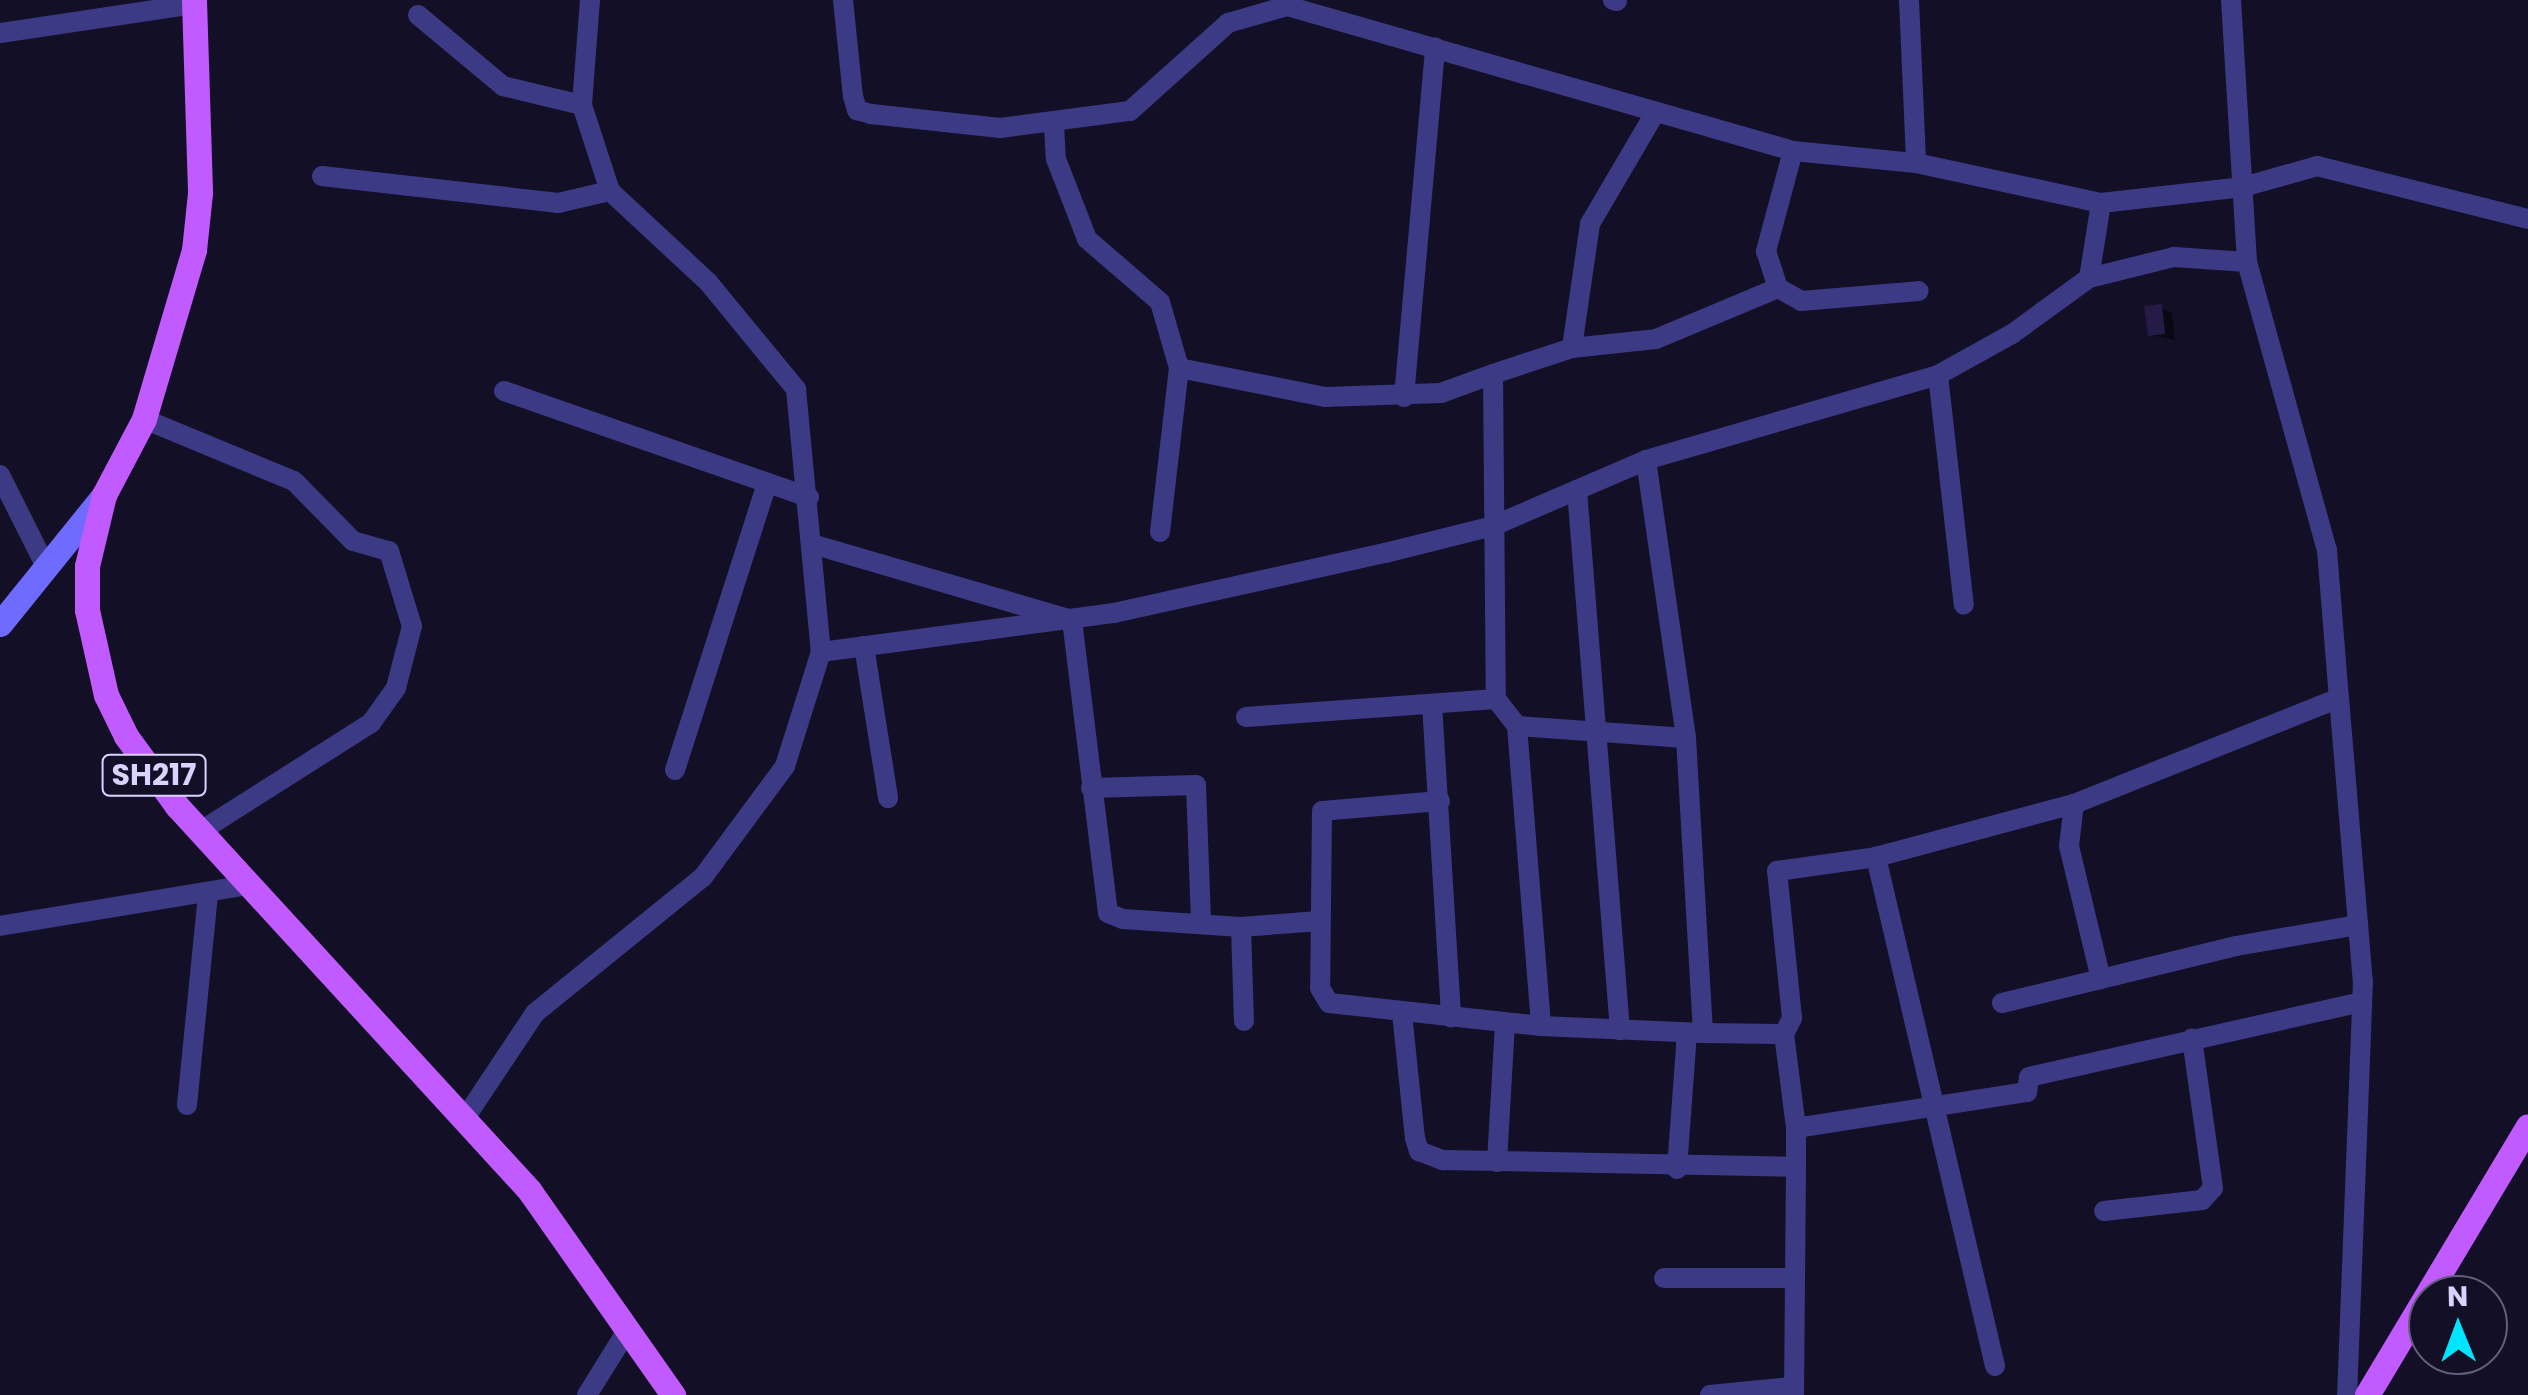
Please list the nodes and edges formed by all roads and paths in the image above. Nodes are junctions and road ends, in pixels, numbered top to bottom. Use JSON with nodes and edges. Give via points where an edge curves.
{"nodes":[{"id":1,"x":590,"y":0,"type":"edge"},
{"id":2,"x":843,"y":0,"type":"edge"},
{"id":3,"x":1909,"y":0,"type":"edge"},
{"id":4,"x":2231,"y":0,"type":"edge"},
{"id":5,"x":194,"y":2,"type":"edge"},
{"id":6,"x":1285,"y":3,"type":"edge"},
{"id":7,"x":418,"y":15,"type":"dead end"},
{"id":8,"x":0,"y":33,"type":"edge"},
{"id":9,"x":1435,"y":46,"type":"junction"},
{"id":10,"x":582,"y":105,"type":"junction"},
{"id":11,"x":1656,"y":113,"type":"junction"},
{"id":12,"x":1054,"y":124,"type":"junction"},
{"id":13,"x":1793,"y":151,"type":"junction"},
{"id":14,"x":1916,"y":163,"type":"junction"},
{"id":15,"x":322,"y":176,"type":"dead end"},
{"id":16,"x":2242,"y":187,"type":"junction"},
{"id":17,"x":610,"y":191,"type":"junction"},
{"id":18,"x":2101,"y":203,"type":"junction"},
{"id":19,"x":2528,"y":219,"type":"edge"},
{"id":20,"x":2248,"y":262,"type":"junction"},
{"id":21,"x":2089,"y":278,"type":"junction"},
{"id":22,"x":1778,"y":288,"type":"junction"},
{"id":23,"x":1919,"y":291,"type":"dead end"},
{"id":24,"x":1572,"y":348,"type":"junction"},
{"id":25,"x":1178,"y":368,"type":"junction"},
{"id":26,"x":1493,"y":374,"type":"junction"},
{"id":27,"x":1938,"y":375,"type":"junction"},
{"id":28,"x":504,"y":391,"type":"dead end"},
{"id":29,"x":1404,"y":397,"type":"junction"},
{"id":30,"x":144,"y":418,"type":"junction"},
{"id":31,"x":1646,"y":460,"type":"junction"},
{"id":32,"x":0,"y":475,"type":"edge"},
{"id":33,"x":768,"y":483,"type":"junction"},
{"id":34,"x":1577,"y":490,"type":"junction"},
{"id":35,"x":104,"y":495,"type":"junction"},
{"id":36,"x":808,"y":497,"type":"junction"},
{"id":37,"x":1492,"y":526,"type":"junction"},
{"id":38,"x":1160,"y":532,"type":"dead end"},
{"id":39,"x":812,"y":544,"type":"junction"},
{"id":40,"x":47,"y":568,"type":"junction"},
{"id":41,"x":1964,"y":605,"type":"dead end"},
{"id":42,"x":1072,"y":620,"type":"junction"},
{"id":43,"x":1,"y":621,"type":"edge"},
{"id":44,"x":864,"y":646,"type":"junction"},
{"id":45,"x":821,"y":652,"type":"junction"},
{"id":46,"x":2340,"y":698,"type":"junction"},
{"id":47,"x":1496,"y":699,"type":"junction"},
{"id":48,"x":1432,"y":704,"type":"junction"},
{"id":49,"x":1246,"y":717,"type":"dead end"},
{"id":50,"x":1517,"y":726,"type":"junction"},
{"id":51,"x":1598,"y":734,"type":"junction"},
{"id":52,"x":1686,"y":738,"type":"junction"},
{"id":53,"x":676,"y":770,"type":"dead end"},
{"id":54,"x":1091,"y":788,"type":"junction"},
{"id":55,"x":888,"y":798,"type":"dead end"},
{"id":56,"x":1440,"y":801,"type":"junction"},
{"id":57,"x":2074,"y":804,"type":"junction"},
{"id":58,"x":201,"y":831,"type":"junction"},
{"id":59,"x":1876,"y":858,"type":"junction"},
{"id":60,"x":249,"y":885,"type":"junction"},
{"id":61,"x":208,"y":894,"type":"junction"},
{"id":62,"x":1319,"y":920,"type":"junction"},
{"id":63,"x":1201,"y":924,"type":"junction"},
{"id":64,"x":2358,"y":925,"type":"junction"},
{"id":65,"x":0,"y":926,"type":"edge"},
{"id":66,"x":1241,"y":926,"type":"junction"},
{"id":67,"x":2101,"y":979,"type":"junction"},
{"id":68,"x":2362,"y":1002,"type":"junction"},
{"id":69,"x":2002,"y":1003,"type":"dead end"},
{"id":70,"x":1402,"y":1013,"type":"junction"},
{"id":71,"x":1450,"y":1018,"type":"junction"},
{"id":72,"x":1244,"y":1022,"type":"dead end"},
{"id":73,"x":1506,"y":1022,"type":"junction"},
{"id":74,"x":1541,"y":1026,"type":"junction"},
{"id":75,"x":1620,"y":1030,"type":"junction"},
{"id":76,"x":1695,"y":1033,"type":"junction"},
{"id":77,"x":1784,"y":1034,"type":"junction"},
{"id":78,"x":2192,"y":1038,"type":"junction"},
{"id":79,"x":186,"y":1104,"type":"dead end"},
{"id":80,"x":1932,"y":1106,"type":"junction"},
{"id":81,"x":465,"y":1118,"type":"junction"},
{"id":82,"x":2528,"y":1126,"type":"edge"},
{"id":83,"x":1796,"y":1128,"type":"junction"},
{"id":84,"x":1497,"y":1162,"type":"junction"},
{"id":85,"x":1796,"y":1167,"type":"junction"},
{"id":86,"x":1677,"y":1169,"type":"junction"},
{"id":87,"x":2104,"y":1211,"type":"dead end"},
{"id":88,"x":1664,"y":1278,"type":"dead end"},
{"id":89,"x":1794,"y":1278,"type":"junction"},
{"id":90,"x":625,"y":1334,"type":"junction"},
{"id":91,"x":1995,"y":1366,"type":"dead end"},
{"id":92,"x":1793,"y":1391,"type":"edge"},
{"id":93,"x":587,"y":1395,"type":"edge"},
{"id":94,"x":673,"y":1395,"type":"edge"},
{"id":95,"x":1710,"y":1395,"type":"edge"},
{"id":96,"x":2347,"y":1395,"type":"edge"},
{"id":97,"x":2367,"y":1395,"type":"edge"}],
"edges":[{"from":1,"to":10,"type":"street"},
{"from":2,"to":12,"type":"street","via":[[857,110],[1000,128]]},
{"from":3,"to":14,"type":"street"},
{"from":4,"to":16,"type":"street"},
{"from":5,"to":8,"type":"street"},
{"from":5,"to":30,"type":"main road","number":"SH217","via":[[200,192],[194,250]]},
{"from":6,"to":9,"type":"street"},
{"from":6,"to":12,"type":"street","via":[[1228,23],[1130,111]]},
{"from":7,"to":10,"type":"street","via":[[503,86]]},
{"from":9,"to":11,"type":"street"},
{"from":9,"to":29,"type":"street"},
{"from":10,"to":17,"type":"street"},
{"from":11,"to":13,"type":"street"},
{"from":11,"to":24,"type":"street","via":[[1590,224]]},
{"from":12,"to":25,"type":"street","via":[[1056,159],[1088,239],[1160,302]]},
{"from":13,"to":14,"type":"street"},
{"from":13,"to":22,"type":"street","via":[[1766,251]]},
{"from":14,"to":18,"type":"street"},
{"from":15,"to":17,"type":"street","via":[[558,202]]},
{"from":16,"to":18,"type":"street"},
{"from":16,"to":19,"type":"street","via":[[2317,166]]},
{"from":16,"to":20,"type":"street"},
{"from":17,"to":36,"type":"street","via":[[708,282],[784,366],[796,389]]},
{"from":18,"to":21,"type":"street"},
{"from":20,"to":21,"type":"street","via":[[2174,257]]},
{"from":20,"to":46,"type":"street","via":[[2327,550]]},
{"from":21,"to":27,"type":"street","via":[[2012,334]]},
{"from":22,"to":23,"type":"street","via":[[1801,301]]},
{"from":22,"to":24,"type":"street","via":[[1656,339]]},
{"from":24,"to":26,"type":"street"},
{"from":25,"to":29,"type":"street","via":[[1325,397]]},
{"from":25,"to":38,"type":"street"},
{"from":26,"to":29,"type":"street","via":[[1441,394]]},
{"from":26,"to":37,"type":"street"},
{"from":27,"to":31,"type":"street"},
{"from":27,"to":41,"type":"street"},
{"from":28,"to":33,"type":"street"},
{"from":30,"to":35,"type":"main road","number":"SH217"},
{"from":30,"to":58,"type":"street","via":[[294,480],[353,541],[389,550],[412,626],[396,688],[372,723]]},
{"from":31,"to":34,"type":"street"},
{"from":31,"to":52,"type":"street"},
{"from":32,"to":40,"type":"street"},
{"from":33,"to":36,"type":"street"},
{"from":33,"to":53,"type":"street"},
{"from":34,"to":37,"type":"street"},
{"from":34,"to":51,"type":"street"},
{"from":35,"to":40,"type":"street"},
{"from":35,"to":58,"type":"main road","number":"SH217","via":[[87,566],[97,665],[126,736]]},
{"from":36,"to":39,"type":"street"},
{"from":37,"to":42,"type":"street"},
{"from":37,"to":47,"type":"street"},
{"from":39,"to":42,"type":"street"},
{"from":39,"to":45,"type":"street"},
{"from":40,"to":43,"type":"street"},
{"from":42,"to":44,"type":"street"},
{"from":42,"to":54,"type":"street"},
{"from":44,"to":45,"type":"street"},
{"from":44,"to":55,"type":"street"},
{"from":45,"to":81,"type":"street","via":[[785,766],[726,846],[683,898],[534,1013]]},
{"from":46,"to":57,"type":"street"},
{"from":46,"to":64,"type":"street"},
{"from":47,"to":48,"type":"street"},
{"from":47,"to":50,"type":"street"},
{"from":48,"to":49,"type":"street"},
{"from":48,"to":56,"type":"street"},
{"from":50,"to":51,"type":"street"},
{"from":50,"to":74,"type":"street"},
{"from":51,"to":52,"type":"street"},
{"from":51,"to":75,"type":"street"},
{"from":52,"to":76,"type":"street"},
{"from":54,"to":63,"type":"street","via":[[1108,913]]},
{"from":54,"to":63,"type":"street","via":[[1172,780],[1196,785]]},
{"from":56,"to":62,"type":"street","via":[[1322,811]]},
{"from":56,"to":71,"type":"street"},
{"from":57,"to":59,"type":"street"},
{"from":57,"to":67,"type":"street","via":[[2069,846]]},
{"from":58,"to":60,"type":"main road","number":"SH217"},
{"from":59,"to":77,"type":"street","via":[[1778,872],[1792,1018]]},
{"from":59,"to":80,"type":"street"},
{"from":60,"to":61,"type":"street"},
{"from":60,"to":81,"type":"main road","number":"SH217"},
{"from":61,"to":65,"type":"street"},
{"from":61,"to":79,"type":"street"},
{"from":62,"to":66,"type":"street"},
{"from":62,"to":70,"type":"street","via":[[1320,988],[1329,1003]]},
{"from":63,"to":66,"type":"street"},
{"from":64,"to":67,"type":"street"},
{"from":64,"to":68,"type":"street"},
{"from":66,"to":72,"type":"street"},
{"from":67,"to":69,"type":"street"},
{"from":68,"to":78,"type":"street"},
{"from":68,"to":96,"type":"street"},
{"from":70,"to":71,"type":"street"},
{"from":70,"to":84,"type":"street","via":[[1419,1151],[1443,1160]]},
{"from":71,"to":73,"type":"street"},
{"from":73,"to":74,"type":"street"},
{"from":73,"to":84,"type":"street"},
{"from":74,"to":75,"type":"street"},
{"from":75,"to":76,"type":"street"},
{"from":76,"to":77,"type":"street"},
{"from":76,"to":86,"type":"street"},
{"from":77,"to":83,"type":"street"},
{"from":78,"to":80,"type":"street","via":[[2029,1077],[2027,1092]]},
{"from":78,"to":87,"type":"street","via":[[2213,1188],[2202,1200]]},
{"from":80,"to":83,"type":"street"},
{"from":80,"to":91,"type":"street"},
{"from":81,"to":90,"type":"main road","number":"SH217","via":[[528,1190]]},
{"from":82,"to":97,"type":"main road"},
{"from":83,"to":85,"type":"street"},
{"from":84,"to":86,"type":"street"},
{"from":85,"to":86,"type":"street"},
{"from":85,"to":89,"type":"street"},
{"from":88,"to":89,"type":"street"},
{"from":89,"to":92,"type":"street"},
{"from":90,"to":93,"type":"street"},
{"from":90,"to":94,"type":"main road","number":"SH217"},
{"from":92,"to":95,"type":"street"}]}
